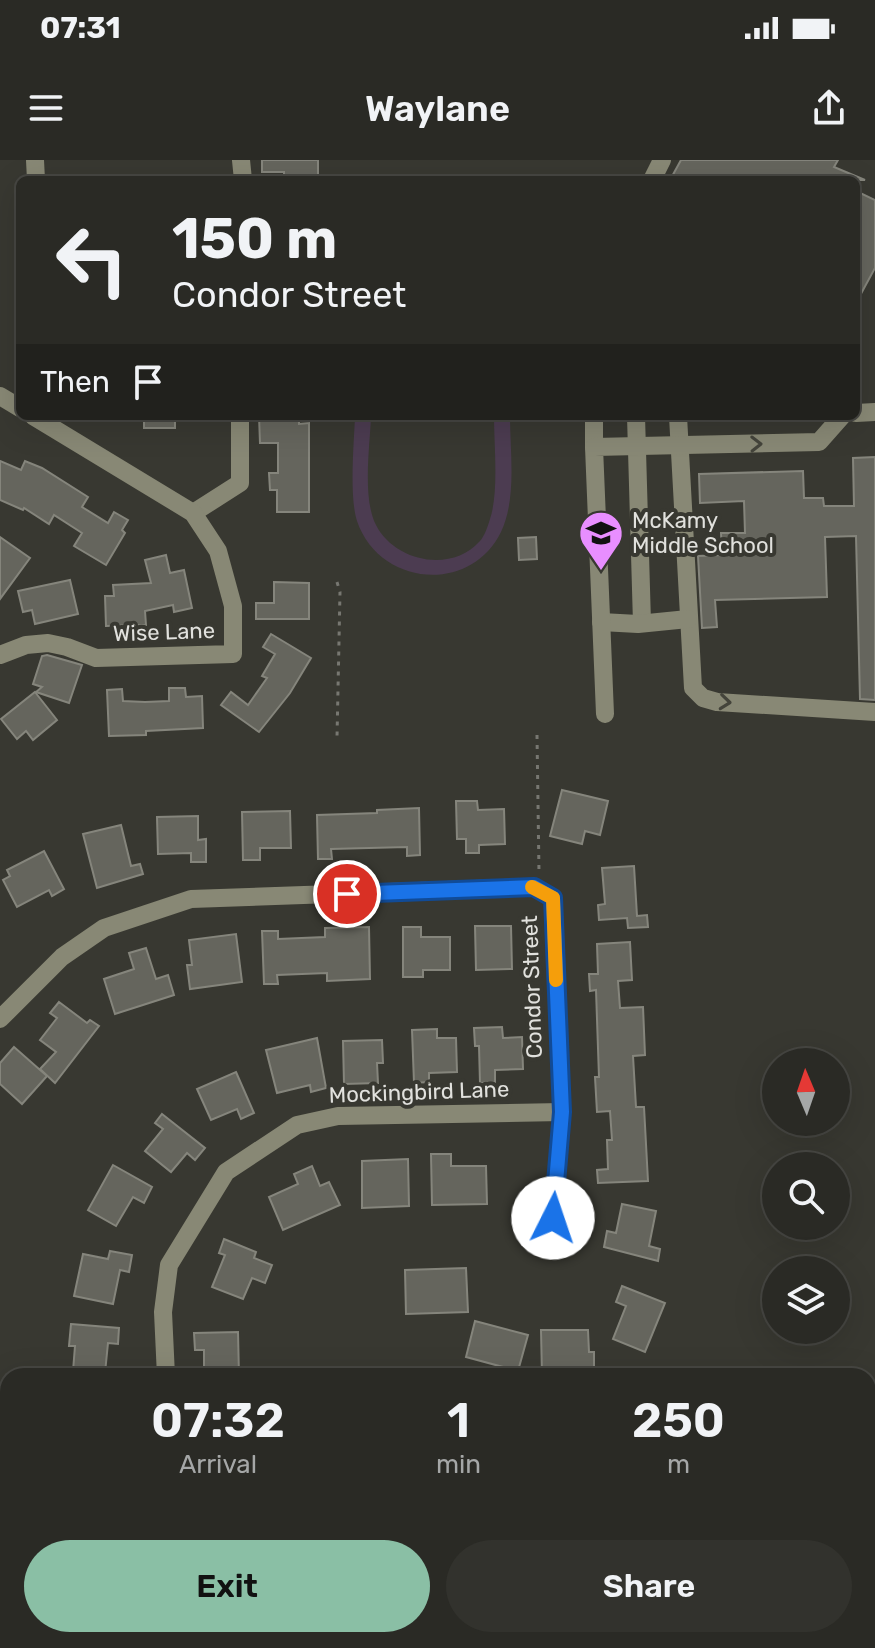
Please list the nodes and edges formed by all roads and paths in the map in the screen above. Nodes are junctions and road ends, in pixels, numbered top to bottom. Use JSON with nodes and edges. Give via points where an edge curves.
{"nodes":[{"id":1,"x":40,"y":420,"type":"edge"},
{"id":2,"x":240,"y":420,"type":"edge"},
{"id":3,"x":594,"y":420,"type":"edge"},
{"id":4,"x":636,"y":420,"type":"edge"},
{"id":5,"x":678,"y":420,"type":"edge"},
{"id":6,"x":838,"y":420,"type":"edge"},
{"id":7,"x":678,"y":445,"type":"junction"},
{"id":8,"x":637,"y":446,"type":"junction"},
{"id":9,"x":594,"y":447,"type":"junction"},
{"id":10,"x":193,"y":513,"type":"junction"},
{"id":11,"x":337,"y":582,"type":"dead end"},
{"id":12,"x":688,"y":619,"type":"junction"},
{"id":13,"x":601,"y":622,"type":"junction"},
{"id":14,"x":642,"y":623,"type":"junction"},
{"id":15,"x":0,"y":655,"type":"edge"},
{"id":16,"x":875,"y":712,"type":"edge"},
{"id":17,"x":605,"y":714,"type":"dead end"},
{"id":18,"x":537,"y":735,"type":"dead end"},
{"id":19,"x":337,"y":738,"type":"dead end"},
{"id":20,"x":534,"y":887,"type":"junction"},
{"id":21,"x":0,"y":1019,"type":"edge"},
{"id":22,"x":562,"y":1112,"type":"junction"},
{"id":23,"x":551,"y":1245,"type":"dead end"},
{"id":24,"x":166,"y":1368,"type":"edge"}],
"edges":[{"from":1,"to":10,"type":"street"},
{"from":2,"to":10,"type":"street","via":[[240,483]]},
{"from":3,"to":9,"type":"street"},
{"from":4,"to":8,"type":"street"},
{"from":5,"to":7,"type":"street"},
{"from":7,"to":6,"type":"street","one_way":true,"via":[[819,442]]},
{"from":7,"to":8,"type":"street"},
{"from":7,"to":12,"type":"street"},
{"from":8,"to":9,"type":"street"},
{"from":8,"to":14,"type":"street"},
{"from":9,"to":13,"type":"street"},
{"from":10,"to":15,"type":"street","name":"Wise Lane","via":[[218,551],[233,606],[233,654],[96,658],[48,643]]},
{"from":11,"to":19,"type":"path"},
{"from":12,"to":14,"type":"street"},
{"from":12,"to":16,"type":"street","one_way":true,"via":[[691,680],[703,698]]},
{"from":13,"to":14,"type":"street"},
{"from":13,"to":17,"type":"street"},
{"from":18,"to":20,"type":"path","via":[[541,866]]},
{"from":20,"to":21,"type":"street","name":"Condor Street","via":[[191,899],[104,928],[62,957]]},
{"from":20,"to":22,"type":"street","name":"Condor Street","via":[[553,898]]},
{"from":22,"to":23,"type":"street","name":"Condor Street"},
{"from":22,"to":24,"type":"street","name":"Mockingbird Lane","via":[[338,1116],[297,1125],[226,1172],[169,1265],[163,1312]]}]}
